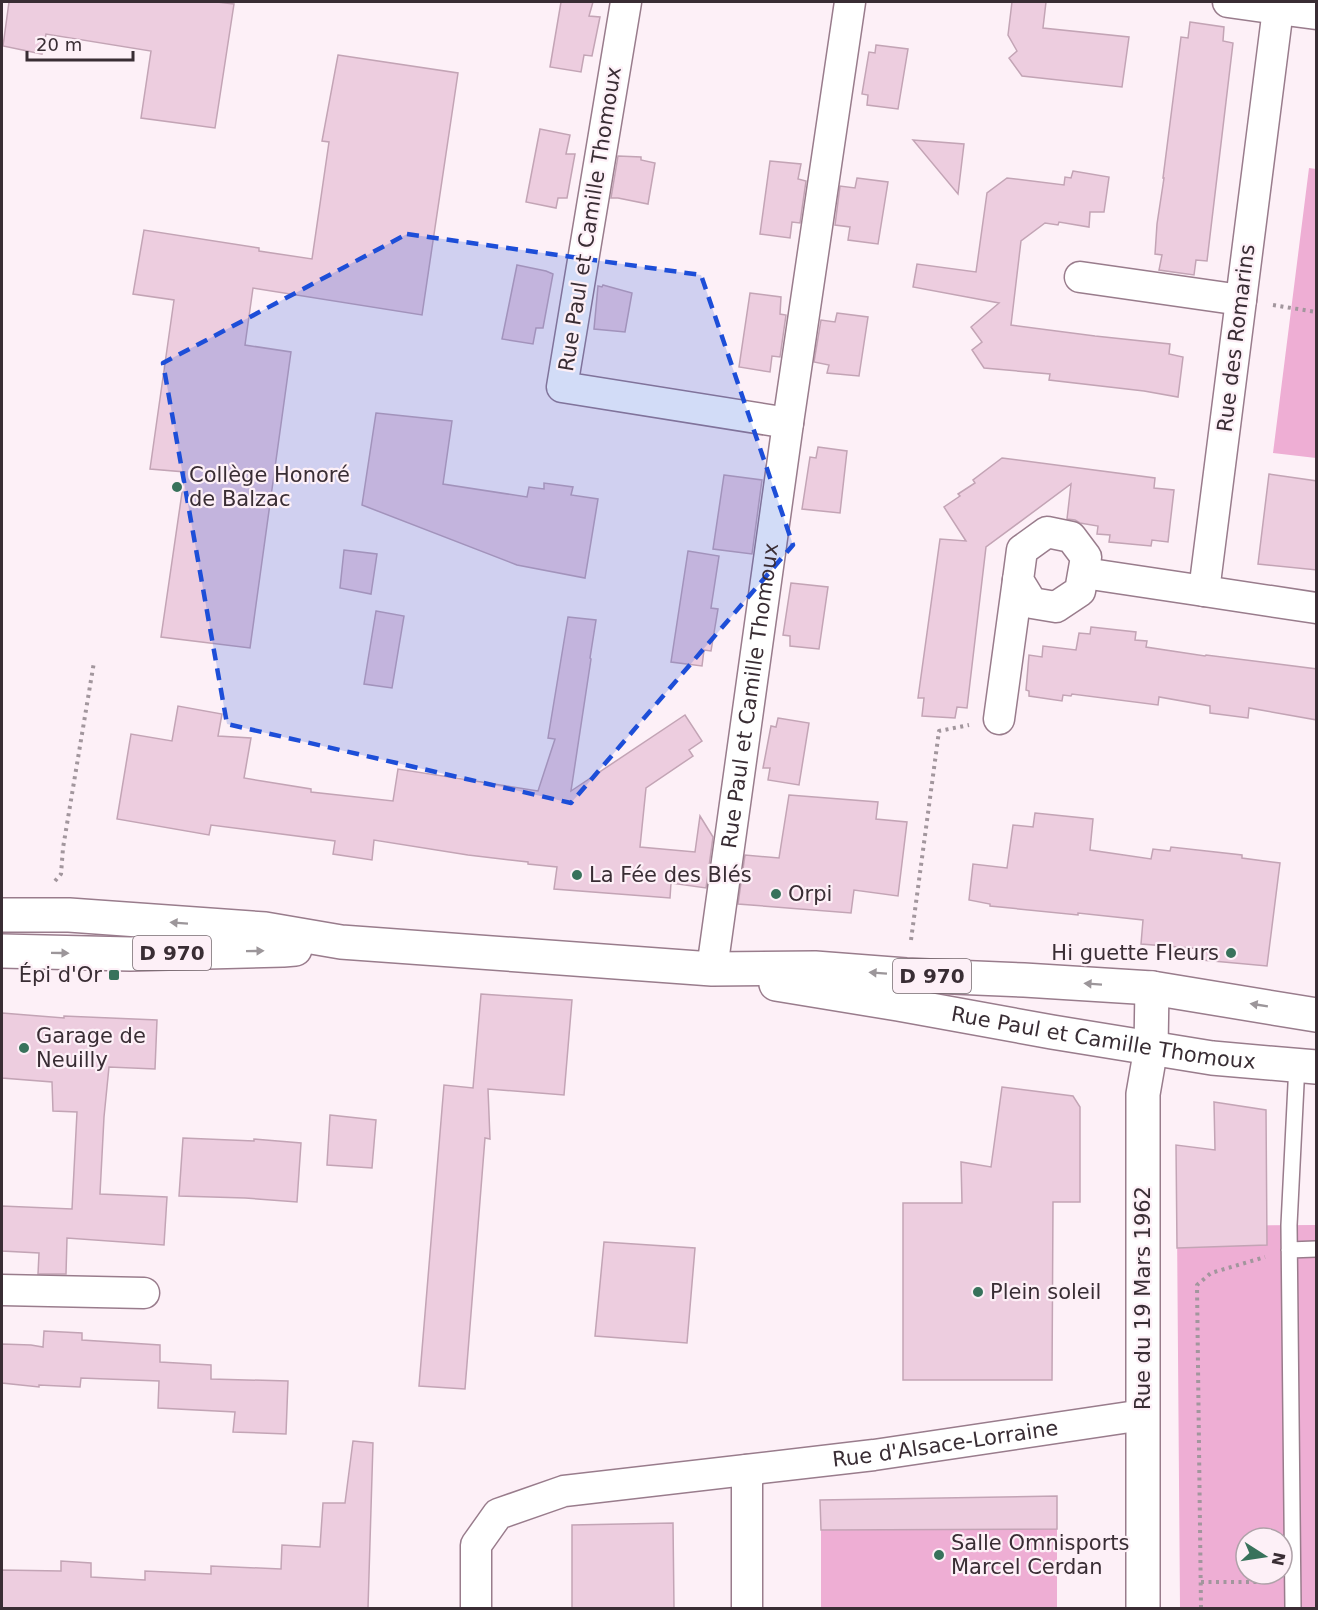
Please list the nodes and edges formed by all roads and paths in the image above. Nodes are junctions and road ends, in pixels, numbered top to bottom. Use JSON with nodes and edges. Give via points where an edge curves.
{"nodes":[{"id":1,"x":626,"y":2,"type":"edge"},
{"id":2,"x":850,"y":2,"type":"edge"},
{"id":3,"x":1228,"y":2,"type":"edge"},
{"id":4,"x":1278,"y":9,"type":"junction"},
{"id":5,"x":1317,"y":14,"type":"edge"},
{"id":6,"x":1080,"y":277,"type":"dead end"},
{"id":7,"x":1241,"y":300,"type":"junction"},
{"id":8,"x":1317,"y":312,"type":"edge"},
{"id":9,"x":788,"y":423,"type":"junction"},
{"id":10,"x":1084,"y":573,"type":"junction"},
{"id":11,"x":1018,"y":580,"type":"junction"},
{"id":12,"x":1204,"y":591,"type":"junction"},
{"id":13,"x":1317,"y":608,"type":"edge"},
{"id":14,"x":94,"y":662,"type":"dead end"},
{"id":15,"x":999,"y":719,"type":"dead end"},
{"id":16,"x":939,"y":731,"type":"dead end"},
{"id":17,"x":53,"y":883,"type":"dead end"},
{"id":18,"x":2,"y":915,"type":"edge"},
{"id":19,"x":341,"y":942,"type":"junction"},
{"id":20,"x":2,"y":951,"type":"edge"},
{"id":21,"x":712,"y":969,"type":"junction"},
{"id":22,"x":906,"y":975,"type":"junction"},
{"id":23,"x":1152,"y":988,"type":"junction"},
{"id":24,"x":1317,"y":1015,"type":"edge"},
{"id":25,"x":1151,"y":1048,"type":"junction"},
{"id":26,"x":1307,"y":1065,"type":"edge"},
{"id":27,"x":1317,"y":1249,"type":"edge"},
{"id":28,"x":1289,"y":1250,"type":"junction"},
{"id":29,"x":2,"y":1290,"type":"edge"},
{"id":30,"x":144,"y":1293,"type":"dead end"},
{"id":31,"x":1143,"y":1415,"type":"junction"},
{"id":32,"x":747,"y":1470,"type":"junction"},
{"id":33,"x":1292,"y":1526,"type":"edge"},
{"id":34,"x":1201,"y":1582,"type":"junction"},
{"id":35,"x":1234,"y":1582,"type":"edge"},
{"id":36,"x":1293,"y":1586,"type":"edge"},
{"id":37,"x":476,"y":1608,"type":"edge"},
{"id":38,"x":747,"y":1608,"type":"edge"},
{"id":39,"x":1143,"y":1608,"type":"edge"},
{"id":40,"x":1201,"y":1608,"type":"edge"},
{"id":41,"x":1293,"y":1608,"type":"edge"}],
"edges":[{"from":1,"to":9,"type":"street","name":"Rue Paul et Camille Thomoux","via":[[562,387]]},
{"from":2,"to":9,"type":"street","name":"Rue Paul et Camille Thomoux"},
{"from":3,"to":4,"type":"street"},
{"from":4,"to":5,"type":"street"},
{"from":4,"to":7,"type":"street","name":"Rue des Romarins"},
{"from":6,"to":7,"type":"street"},
{"from":7,"to":8,"type":"path"},
{"from":7,"to":12,"type":"street","name":"Rue des Romarins"},
{"from":9,"to":21,"type":"street","name":"Rue Paul et Camille Thomoux"},
{"from":10,"to":11,"type":"street","via":[[1080,591],[1056,607],[1032,603]]},
{"from":10,"to":11,"type":"street","via":[[1086,557],[1071,537],[1047,532],[1022,550]]},
{"from":10,"to":12,"type":"street"},
{"from":11,"to":15,"type":"street"},
{"from":12,"to":13,"type":"street"},
{"from":14,"to":17,"type":"path","via":[[61,874]]},
{"from":16,"to":22,"type":"path"},
{"from":19,"to":18,"type":"main road","name":"Rue Paul et Camille Thomoux","number":"D 970","one_way":true,"via":[[265,929],[69,915]]},
{"from":20,"to":19,"type":"main road","name":"Rue Paul et Camille Thomoux","number":"D 970","one_way":true,"via":[[130,954],[283,950]]},
{"from":19,"to":21,"type":"main road","name":"Rue Paul et Camille Thomoux","number":"D 970"},
{"from":22,"to":21,"type":"main road","name":"Rue Paul et Camille Thomoux","number":"D 970","one_way":true,"via":[[815,968]]},
{"from":21,"to":25,"type":"main road","name":"Rue Paul et Camille Thomoux","number":"D 970","via":[[785,986]]},
{"from":23,"to":22,"type":"main road","name":"Rue Paul et Camille Thomoux","number":"D 970","one_way":true},
{"from":24,"to":23,"type":"main road","name":"Rue Paul et Camille Thomoux","number":"D 970","one_way":true},
{"from":23,"to":25,"type":"main road","name":"Rue du 19 Mars 1962"},
{"from":25,"to":26,"type":"main road","name":"Rue Paul et Camille Thomoux","number":"D 970","via":[[1212,1058]]},
{"from":25,"to":31,"type":"main road","name":"Rue du 19 Mars 1962","via":[[1143,1094]]},
{"from":26,"to":28,"type":"lane"},
{"from":27,"to":28,"type":"lane"},
{"from":28,"to":33,"type":"lane"},
{"from":28,"to":34,"type":"path","via":[[1211,1273],[1197,1286]]},
{"from":29,"to":30,"type":"street"},
{"from":31,"to":32,"type":"street","name":"Rue d'Alsace-Lorraine"},
{"from":31,"to":39,"type":"main road","name":"Rue du 19 Mars 1962"},
{"from":32,"to":37,"type":"street","name":"Rue d'Alsace-Lorraine","via":[[564,1491],[498,1514],[476,1545]]},
{"from":32,"to":38,"type":"street"},
{"from":34,"to":35,"type":"path"},
{"from":34,"to":40,"type":"path"},
{"from":36,"to":41,"type":"lane"}]}
